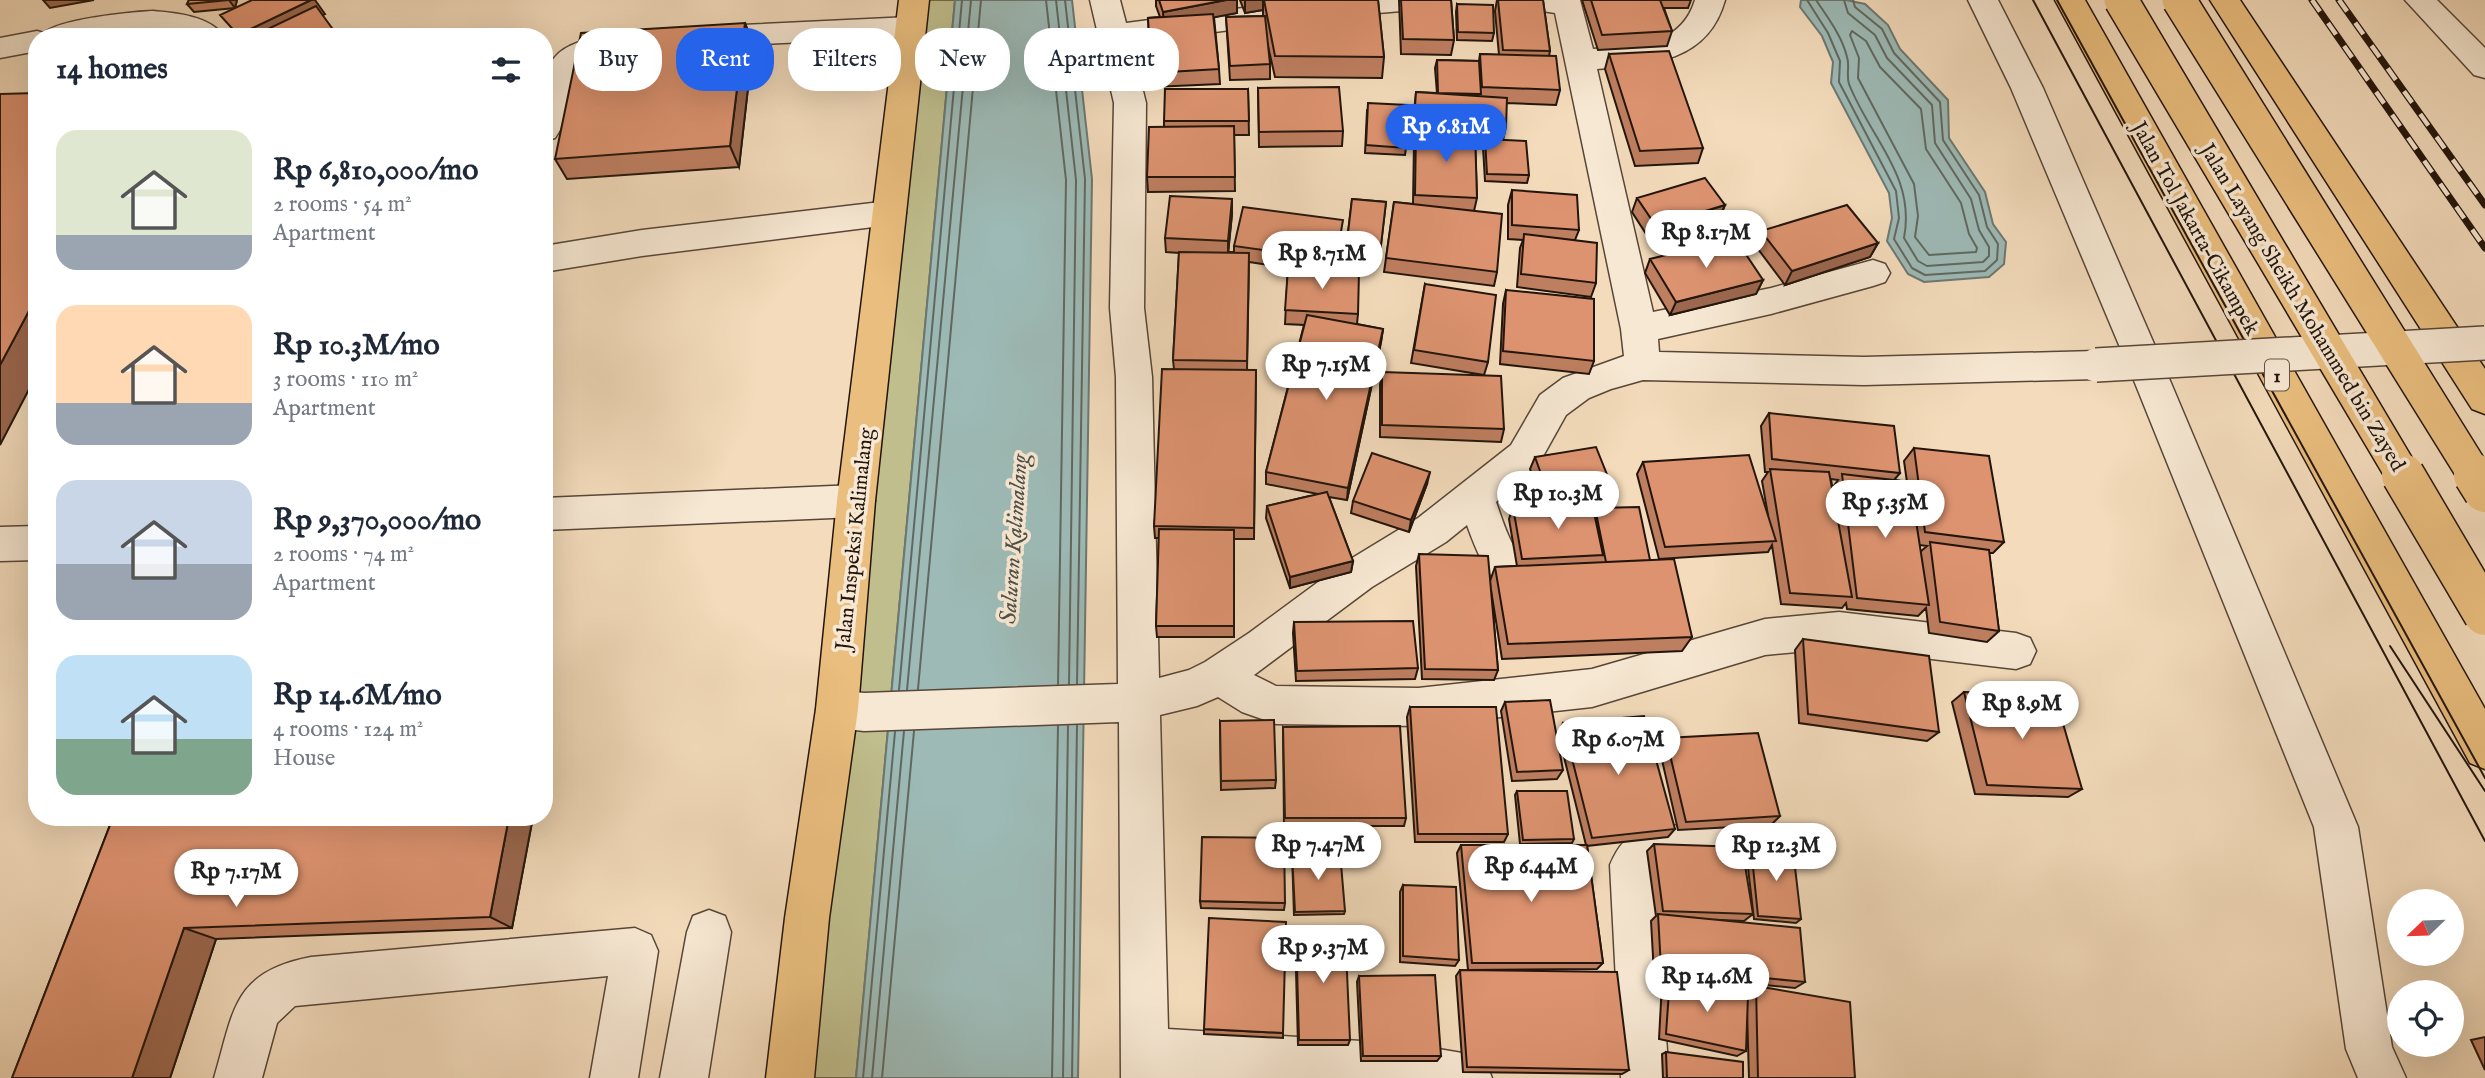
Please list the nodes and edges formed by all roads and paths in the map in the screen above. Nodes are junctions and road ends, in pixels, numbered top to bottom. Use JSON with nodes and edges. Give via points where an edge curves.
{"nodes":[{"id":1,"x":1105,"y":0,"type":"edge"},
{"id":2,"x":1413,"y":0,"type":"edge"},
{"id":3,"x":1527,"y":0,"type":"edge"},
{"id":4,"x":1710,"y":0,"type":"edge"},
{"id":5,"x":1983,"y":0,"type":"edge"},
{"id":6,"x":2070,"y":0,"type":"edge"},
{"id":7,"x":2121,"y":0,"type":"edge"},
{"id":8,"x":2179,"y":0,"type":"edge"},
{"id":9,"x":2225,"y":0,"type":"edge"},
{"id":10,"x":2420,"y":0,"type":"edge"},
{"id":11,"x":1567,"y":2,"type":"edge"},
{"id":12,"x":912,"y":13,"type":"edge"},
{"id":13,"x":99,"y":28,"type":"edge"},
{"id":14,"x":181,"y":28,"type":"edge"},
{"id":15,"x":1111,"y":28,"type":"edge"},
{"id":16,"x":1168,"y":28,"type":"edge"},
{"id":17,"x":28,"y":43,"type":"edge"},
{"id":18,"x":0,"y":48,"type":"edge"},
{"id":19,"x":1578,"y":60,"type":"junction"},
{"id":20,"x":2485,"y":67,"type":"edge"},
{"id":21,"x":1127,"y":91,"type":"edge"},
{"id":22,"x":553,"y":102,"type":"edge"},
{"id":23,"x":889,"y":213,"type":"junction"},
{"id":24,"x":553,"y":258,"type":"edge"},
{"id":25,"x":1873,"y":273,"type":"dead end"},
{"id":26,"x":1639,"y":329,"type":"junction"},
{"id":27,"x":2485,"y":343,"type":"edge"},
{"id":28,"x":1643,"y":366,"type":"junction"},
{"id":29,"x":2485,"y":399,"type":"edge"},
{"id":30,"x":2485,"y":491,"type":"edge"},
{"id":31,"x":1475,"y":497,"type":"junction"},
{"id":32,"x":856,"y":501,"type":"junction"},
{"id":33,"x":553,"y":514,"type":"edge"},
{"id":34,"x":1590,"y":574,"type":"edge"},
{"id":35,"x":2485,"y":614,"type":"edge"},
{"id":36,"x":2016,"y":650,"type":"dead end"},
{"id":37,"x":1219,"y":675,"type":"junction"},
{"id":38,"x":1117,"y":703,"type":"junction"},
{"id":39,"x":851,"y":710,"type":"junction"},
{"id":40,"x":2485,"y":749,"type":"edge"},
{"id":41,"x":1749,"y":840,"type":"edge"},
{"id":42,"x":709,"y":932,"type":"dead end"},
{"id":43,"x":1145,"y":1064,"type":"edge"},
{"id":44,"x":238,"y":1078,"type":"edge"},
{"id":45,"x":614,"y":1078,"type":"edge"},
{"id":46,"x":684,"y":1078,"type":"edge"},
{"id":47,"x":790,"y":1078,"type":"edge"},
{"id":48,"x":1468,"y":1078,"type":"edge"},
{"id":49,"x":1645,"y":1078,"type":"edge"},
{"id":50,"x":2382,"y":1078,"type":"edge"}],
"edges":[{"from":1,"to":15,"type":"street"},
{"from":2,"to":16,"type":"street"},
{"from":3,"to":11,"type":"street"},
{"from":4,"to":19,"type":"street","via":[[1709,15],[1694,34],[1673,46],[1627,57]]},
{"from":5,"to":50,"type":"street","via":[[2043,126],[2336,828],[2369,1049]]},
{"from":6,"to":40,"type":"main road","name":"Jalan Tol Jakarta–Cikampek","number":"1"},
{"from":7,"to":35,"type":"main road","name":"Jalan Layang Sheikh Mohammed bin Zayed","bridge":true},
{"from":8,"to":30,"type":"main road","bridge":true},
{"from":9,"to":29,"type":"main road"},
{"from":10,"to":20,"type":"street"},
{"from":11,"to":19,"type":"street"},
{"from":12,"to":22,"type":"street","via":[[845,28],[597,46],[565,64]]},
{"from":12,"to":23,"type":"main road","name":"Jalan Inspeksi Kalimalang"},
{"from":13,"to":14,"type":"street","via":[[137,20]]},
{"from":17,"to":18,"type":"street"},
{"from":19,"to":26,"type":"street"},
{"from":21,"to":38,"type":"street","via":[[1127,308],[1134,377]]},
{"from":23,"to":24,"type":"street"},
{"from":23,"to":32,"type":"main road","name":"Jalan Inspeksi Kalimalang"},
{"from":25,"to":26,"type":"street"},
{"from":26,"to":28,"type":"street"},
{"from":27,"to":28,"type":"street","bridge":true,"via":[[2096,365],[1864,371]]},
{"from":28,"to":31,"type":"street","via":[[1576,388],[1553,405],[1524,456]]},
{"from":31,"to":34,"type":"street","via":[[1503,565],[1514,575]]},
{"from":31,"to":37,"type":"street"},
{"from":32,"to":33,"type":"street"},
{"from":32,"to":39,"type":"main road","name":"Jalan Inspeksi Kalimalang"},
{"from":36,"to":37,"type":"street","via":[[1839,630],[1815,632],[1765,637],[1592,688],[1418,707],[1276,705],[1257,699]]},
{"from":37,"to":38,"type":"street","via":[[1197,687]]},
{"from":38,"to":39,"type":"street"},
{"from":38,"to":43,"type":"street"},
{"from":39,"to":47,"type":"main road","name":"Jalan Inspeksi Kalimalang","via":[[807,918]]},
{"from":41,"to":49,"type":"street","via":[[1646,849],[1632,866]]},
{"from":42,"to":46,"type":"street"},
{"from":43,"to":48,"type":"street","via":[[1409,1068]]},
{"from":44,"to":45,"type":"street","via":[[258,1009],[284,985],[635,951]]}]}
